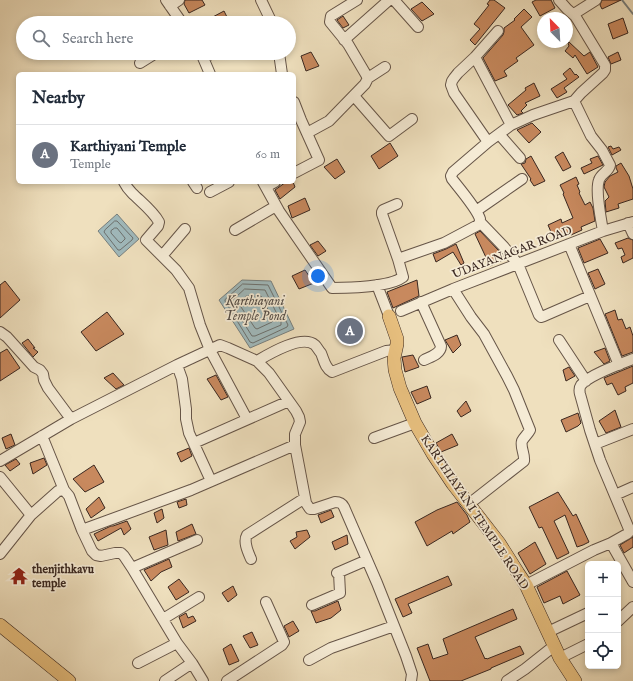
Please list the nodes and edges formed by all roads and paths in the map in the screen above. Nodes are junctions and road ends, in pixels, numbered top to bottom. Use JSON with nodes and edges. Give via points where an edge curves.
{"nodes":[{"id":1,"x":179,"y":0,"type":"edge"},
{"id":2,"x":261,"y":0,"type":"edge"},
{"id":3,"x":357,"y":0,"type":"edge"},
{"id":4,"x":389,"y":0,"type":"edge"},
{"id":5,"x":394,"y":0,"type":"edge"},
{"id":6,"x":560,"y":0,"type":"edge"},
{"id":7,"x":596,"y":0,"type":"edge"},
{"id":8,"x":168,"y":3,"type":"edge"},
{"id":9,"x":177,"y":16,"type":"edge"},
{"id":10,"x":269,"y":16,"type":"edge"},
{"id":11,"x":575,"y":16,"type":"junction"},
{"id":12,"x":418,"y":27,"type":"dead end"},
{"id":13,"x":498,"y":31,"type":"dead end"},
{"id":14,"x":344,"y":40,"type":"junction"},
{"id":15,"x":475,"y":57,"type":"junction"},
{"id":16,"x":145,"y":60,"type":"edge"},
{"id":17,"x":204,"y":60,"type":"edge"},
{"id":18,"x":280,"y":60,"type":"edge"},
{"id":19,"x":140,"y":63,"type":"dead end"},
{"id":20,"x":385,"y":67,"type":"dead end"},
{"id":21,"x":209,"y":72,"type":"edge"},
{"id":22,"x":282,"y":72,"type":"edge"},
{"id":23,"x":368,"y":78,"type":"junction"},
{"id":24,"x":354,"y":96,"type":"junction"},
{"id":25,"x":574,"y":101,"type":"junction"},
{"id":26,"x":296,"y":107,"type":"edge"},
{"id":27,"x":412,"y":119,"type":"dead end"},
{"id":28,"x":511,"y":125,"type":"junction"},
{"id":29,"x":307,"y":133,"type":"junction"},
{"id":30,"x":499,"y":134,"type":"junction"},
{"id":31,"x":488,"y":142,"type":"junction"},
{"id":32,"x":520,"y":158,"type":"dead end"},
{"id":33,"x":296,"y":172,"type":"edge"},
{"id":34,"x":522,"y":179,"type":"dead end"},
{"id":35,"x":125,"y":184,"type":"edge"},
{"id":36,"x":225,"y":184,"type":"edge"},
{"id":37,"x":264,"y":184,"type":"edge"},
{"id":38,"x":210,"y":192,"type":"dead end"},
{"id":39,"x":397,"y":204,"type":"dead end"},
{"id":40,"x":276,"y":206,"type":"junction"},
{"id":41,"x":476,"y":211,"type":"junction"},
{"id":42,"x":480,"y":222,"type":"junction"},
{"id":43,"x":631,"y":223,"type":"edge"},
{"id":44,"x":185,"y":229,"type":"dead end"},
{"id":45,"x":235,"y":230,"type":"dead end"},
{"id":46,"x":603,"y":231,"type":"junction"},
{"id":47,"x":633,"y":234,"type":"edge"},
{"id":48,"x":569,"y":244,"type":"junction"},
{"id":49,"x":162,"y":256,"type":"junction"},
{"id":50,"x":398,"y":259,"type":"junction"},
{"id":51,"x":518,"y":264,"type":"junction"},
{"id":52,"x":377,"y":285,"type":"junction"},
{"id":53,"x":453,"y":289,"type":"junction"},
{"id":54,"x":590,"y":296,"type":"junction"},
{"id":55,"x":421,"y":302,"type":"junction"},
{"id":56,"x":394,"y":314,"type":"junction"},
{"id":57,"x":0,"y":332,"type":"edge"},
{"id":58,"x":558,"y":340,"type":"dead end"},
{"id":59,"x":210,"y":350,"type":"junction"},
{"id":60,"x":396,"y":350,"type":"junction"},
{"id":61,"x":633,"y":359,"type":"edge"},
{"id":62,"x":424,"y":360,"type":"dead end"},
{"id":63,"x":257,"y":361,"type":"junction"},
{"id":64,"x":176,"y":365,"type":"junction"},
{"id":65,"x":619,"y":365,"type":"junction"},
{"id":66,"x":586,"y":381,"type":"junction"},
{"id":67,"x":289,"y":401,"type":"junction"},
{"id":68,"x":71,"y":419,"type":"junction"},
{"id":69,"x":247,"y":419,"type":"junction"},
{"id":70,"x":415,"y":423,"type":"junction"},
{"id":71,"x":633,"y":429,"type":"edge"},
{"id":72,"x":42,"y":436,"type":"junction"},
{"id":73,"x":374,"y":438,"type":"dead end"},
{"id":74,"x":194,"y":443,"type":"junction"},
{"id":75,"x":595,"y":444,"type":"junction"},
{"id":76,"x":295,"y":445,"type":"junction"},
{"id":77,"x":0,"y":461,"type":"edge"},
{"id":78,"x":0,"y":477,"type":"edge"},
{"id":79,"x":211,"y":481,"type":"junction"},
{"id":80,"x":633,"y":487,"type":"edge"},
{"id":81,"x":64,"y":490,"type":"junction"},
{"id":82,"x":615,"y":495,"type":"junction"},
{"id":83,"x":305,"y":498,"type":"junction"},
{"id":84,"x":469,"y":504,"type":"junction"},
{"id":85,"x":31,"y":515,"type":"junction"},
{"id":86,"x":82,"y":530,"type":"junction"},
{"id":87,"x":197,"y":540,"type":"dead end"},
{"id":88,"x":611,"y":543,"type":"junction"},
{"id":89,"x":0,"y":554,"type":"edge"},
{"id":90,"x":251,"y":559,"type":"dead end"},
{"id":91,"x":367,"y":560,"type":"junction"},
{"id":92,"x":132,"y":568,"type":"junction"},
{"id":93,"x":633,"y":582,"type":"edge"},
{"id":94,"x":526,"y":585,"type":"junction"},
{"id":95,"x":200,"y":598,"type":"dead end"},
{"id":96,"x":266,"y":602,"type":"dead end"},
{"id":97,"x":312,"y":605,"type":"dead end"},
{"id":98,"x":633,"y":608,"type":"edge"},
{"id":99,"x":585,"y":614,"type":"edge"},
{"id":100,"x":621,"y":618,"type":"edge"},
{"id":101,"x":163,"y":619,"type":"junction"},
{"id":102,"x":0,"y":625,"type":"edge"},
{"id":103,"x":394,"y":626,"type":"junction"},
{"id":104,"x":548,"y":632,"type":"junction"},
{"id":105,"x":177,"y":643,"type":"junction"},
{"id":106,"x":585,"y":645,"type":"edge"},
{"id":107,"x":557,"y":652,"type":"junction"},
{"id":108,"x":309,"y":660,"type":"dead end"},
{"id":109,"x":138,"y":663,"type":"dead end"},
{"id":110,"x":192,"y":663,"type":"junction"},
{"id":111,"x":69,"y":681,"type":"edge"},
{"id":112,"x":165,"y":681,"type":"edge"},
{"id":113,"x":203,"y":681,"type":"edge"},
{"id":114,"x":227,"y":681,"type":"edge"},
{"id":115,"x":411,"y":681,"type":"edge"},
{"id":116,"x":508,"y":681,"type":"edge"},
{"id":117,"x":575,"y":681,"type":"edge"}],
"edges":[{"from":1,"to":8,"type":"street"},
{"from":2,"to":10,"type":"street"},
{"from":3,"to":14,"type":"street","via":[[331,16],[330,22]]},
{"from":4,"to":14,"type":"street"},
{"from":5,"to":12,"type":"street"},
{"from":6,"to":11,"type":"street"},
{"from":7,"to":11,"type":"street"},
{"from":8,"to":9,"type":"street"},
{"from":11,"to":25,"type":"street","via":[[605,65],[605,70]]},
{"from":13,"to":15,"type":"street"},
{"from":14,"to":23,"type":"street"},
{"from":15,"to":28,"type":"street"},
{"from":15,"to":31,"type":"street","via":[[458,73],[451,84],[454,93]]},
{"from":16,"to":19,"type":"street"},
{"from":17,"to":21,"type":"street"},
{"from":18,"to":22,"type":"street"},
{"from":20,"to":23,"type":"street"},
{"from":23,"to":24,"type":"street"},
{"from":24,"to":27,"type":"street","via":[[389,136]]},
{"from":24,"to":29,"type":"street","via":[[329,121]]},
{"from":25,"to":28,"type":"street"},
{"from":25,"to":46,"type":"street","via":[[591,136],[610,165],[610,168],[600,176],[598,184]]},
{"from":26,"to":29,"type":"street"},
{"from":28,"to":30,"type":"street"},
{"from":29,"to":33,"type":"street","via":[[319,160]]},
{"from":30,"to":31,"type":"street"},
{"from":30,"to":32,"type":"street"},
{"from":31,"to":41,"type":"street","via":[[451,176]]},
{"from":34,"to":41,"type":"street"},
{"from":35,"to":49,"type":"street","via":[[159,222],[146,240]]},
{"from":36,"to":38,"type":"street"},
{"from":37,"to":40,"type":"street"},
{"from":39,"to":50,"type":"street","via":[[383,210],[382,214]]},
{"from":40,"to":45,"type":"street"},
{"from":40,"to":52,"type":"street","via":[[332,288]]},
{"from":41,"to":42,"type":"street"},
{"from":42,"to":50,"type":"street","via":[[444,243]]},
{"from":42,"to":51,"type":"street"},
{"from":43,"to":46,"type":"street","name":"UDAYANAGAR ROAD"},
{"from":43,"to":47,"type":"street"},
{"from":44,"to":49,"type":"street"},
{"from":46,"to":48,"type":"street","name":"UDAYANAGAR ROAD"},
{"from":48,"to":51,"type":"street","name":"UDAYANAGAR ROAD"},
{"from":48,"to":54,"type":"street"},
{"from":49,"to":59,"type":"street","via":[[189,288]]},
{"from":50,"to":52,"type":"street","via":[[403,277]]},
{"from":51,"to":53,"type":"street","name":"UDAYANAGAR ROAD"},
{"from":51,"to":54,"type":"street","via":[[541,317]]},
{"from":52,"to":56,"type":"street"},
{"from":53,"to":55,"type":"street","name":"UDAYANAGAR ROAD"},
{"from":53,"to":84,"type":"street","via":[[484,334],[507,376],[530,430],[522,442],[524,461]]},
{"from":54,"to":65,"type":"street"},
{"from":55,"to":56,"type":"street","name":"UDAYANAGAR ROAD"},
{"from":55,"to":62,"type":"street","via":[[441,346],[439,352]]},
{"from":56,"to":60,"type":"main road","name":"KARTHIAYANI TEMPLE ROAD"},
{"from":57,"to":68,"type":"street","via":[[40,370],[48,388]]},
{"from":58,"to":66,"type":"street"},
{"from":59,"to":63,"type":"street","via":[[220,345]]},
{"from":59,"to":64,"type":"street"},
{"from":59,"to":69,"type":"street"},
{"from":60,"to":63,"type":"street","via":[[386,351],[332,372],[315,346],[304,342],[283,348]]},
{"from":60,"to":70,"type":"main road","name":"KARTHIAYANI TEMPLE ROAD","via":[[395,370]]},
{"from":61,"to":65,"type":"street"},
{"from":63,"to":67,"type":"street"},
{"from":64,"to":68,"type":"street"},
{"from":64,"to":74,"type":"street","via":[[182,379],[186,419]]},
{"from":65,"to":66,"type":"street"},
{"from":66,"to":75,"type":"street","via":[[579,389]]},
{"from":67,"to":69,"type":"street"},
{"from":67,"to":76,"type":"street","via":[[296,410],[300,422],[295,434]]},
{"from":68,"to":72,"type":"street"},
{"from":69,"to":74,"type":"street"},
{"from":70,"to":73,"type":"street"},
{"from":70,"to":84,"type":"main road","name":"KARTHIAYANI TEMPLE ROAD","via":[[453,484]]},
{"from":71,"to":75,"type":"street"},
{"from":72,"to":77,"type":"street"},
{"from":72,"to":81,"type":"street"},
{"from":74,"to":79,"type":"street"},
{"from":75,"to":82,"type":"street"},
{"from":76,"to":79,"type":"street"},
{"from":76,"to":83,"type":"street"},
{"from":78,"to":85,"type":"street"},
{"from":79,"to":86,"type":"street"},
{"from":80,"to":82,"type":"street"},
{"from":81,"to":85,"type":"street","via":[[58,491]]},
{"from":81,"to":86,"type":"street","via":[[69,496]]},
{"from":82,"to":88,"type":"street","via":[[629,532]]},
{"from":83,"to":90,"type":"street","via":[[247,535],[245,543]]},
{"from":83,"to":91,"type":"street","via":[[310,509],[335,502],[342,504]]},
{"from":84,"to":94,"type":"main road","name":"KARTHIAYANI TEMPLE ROAD","via":[[499,543]]},
{"from":85,"to":89,"type":"street"},
{"from":86,"to":92,"type":"street","via":[[92,551],[101,556],[120,553]]},
{"from":87,"to":92,"type":"street"},
{"from":88,"to":93,"type":"street"},
{"from":88,"to":94,"type":"street"},
{"from":91,"to":97,"type":"street","via":[[338,573],[340,593]]},
{"from":91,"to":103,"type":"street"},
{"from":92,"to":101,"type":"street"},
{"from":94,"to":104,"type":"main road","name":"KARTHIAYANI TEMPLE ROAD"},
{"from":95,"to":101,"type":"street"},
{"from":96,"to":114,"type":"street","via":[[284,642]]},
{"from":98,"to":100,"type":"street"},
{"from":99,"to":104,"type":"street"},
{"from":101,"to":105,"type":"street"},
{"from":102,"to":111,"type":"main road"},
{"from":103,"to":108,"type":"street","via":[[330,648]]},
{"from":103,"to":115,"type":"street","via":[[412,674]]},
{"from":104,"to":107,"type":"main road","name":"KARTHIAYANI TEMPLE ROAD"},
{"from":105,"to":109,"type":"street"},
{"from":105,"to":110,"type":"street"},
{"from":106,"to":107,"type":"street"},
{"from":107,"to":116,"type":"street"},
{"from":107,"to":117,"type":"main road","name":"KARTHIAYANI TEMPLE ROAD"},
{"from":110,"to":112,"type":"street"},
{"from":110,"to":113,"type":"street"}]}
